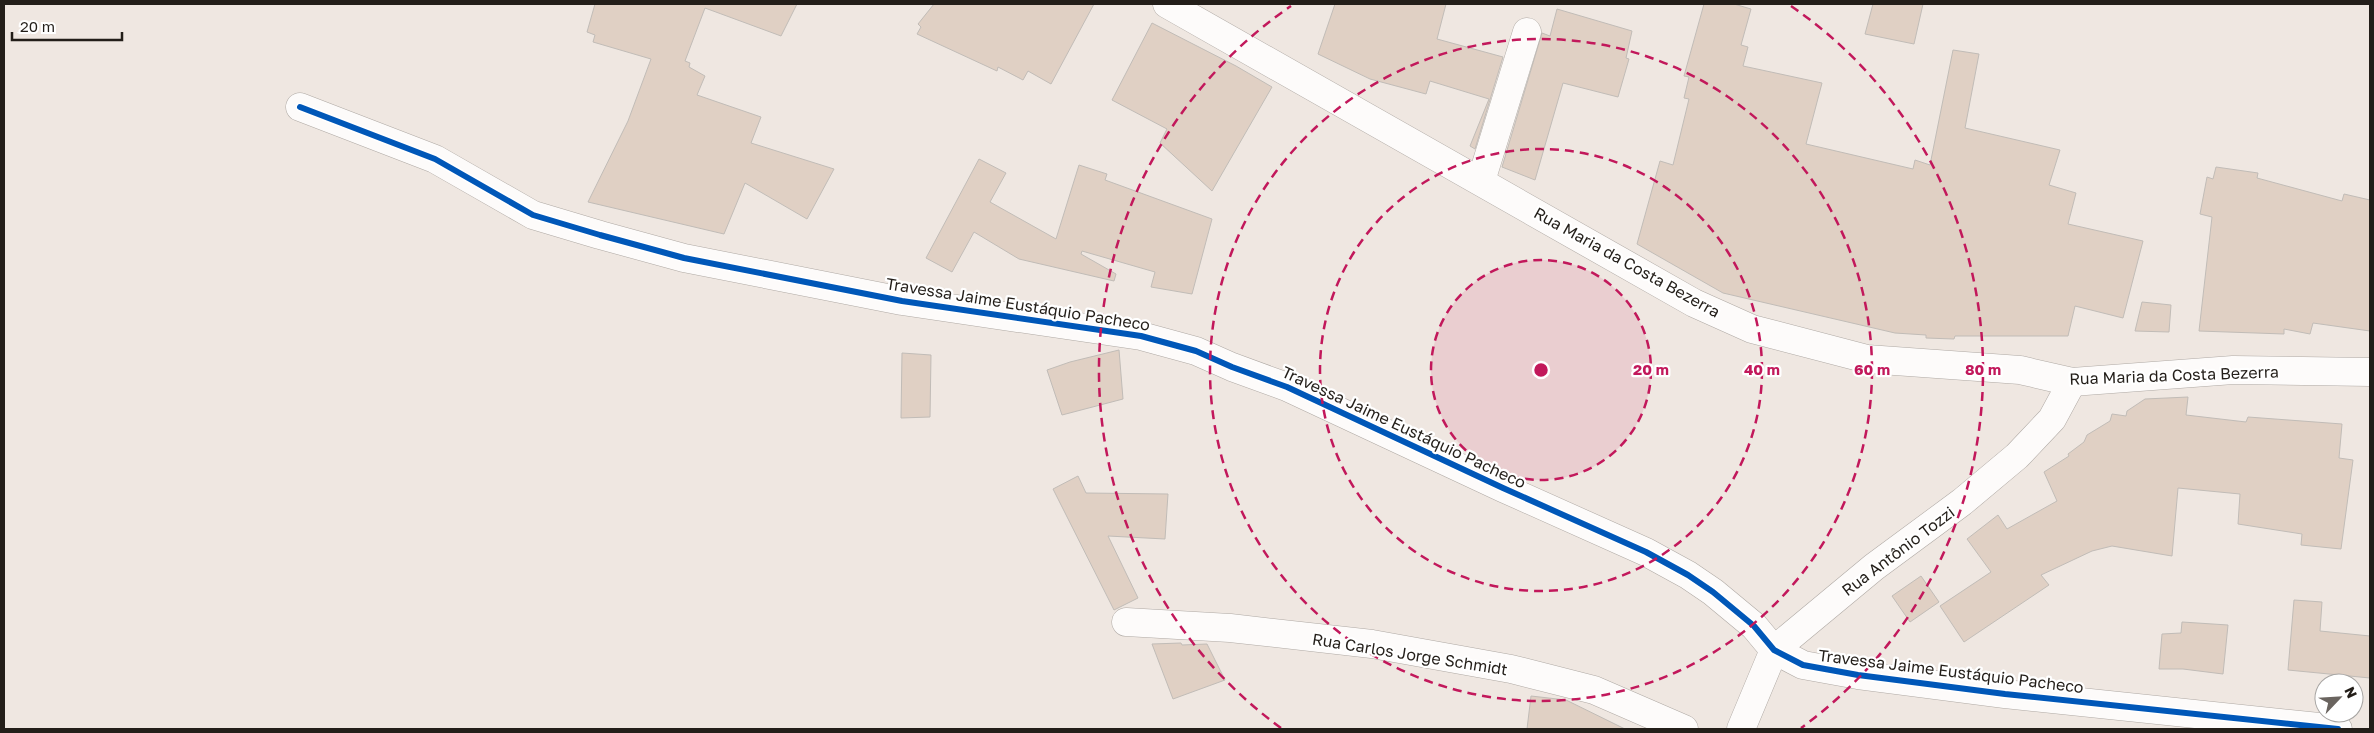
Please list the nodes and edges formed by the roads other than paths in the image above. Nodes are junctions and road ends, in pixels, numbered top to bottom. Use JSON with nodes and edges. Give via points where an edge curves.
{"nodes":[{"id":1,"x":1168,"y":4,"type":"edge"},
{"id":2,"x":1527,"y":32,"type":"dead end"},
{"id":3,"x":300,"y":107,"type":"dead end"},
{"id":4,"x":1481,"y":181,"type":"junction"},
{"id":5,"x":2370,"y":372,"type":"edge"},
{"id":6,"x":2072,"y":382,"type":"junction"},
{"id":7,"x":1126,"y":622,"type":"dead end"},
{"id":8,"x":1774,"y":650,"type":"junction"},
{"id":9,"x":1657,"y":723,"type":"edge"},
{"id":10,"x":1684,"y":729,"type":"edge"},
{"id":11,"x":1741,"y":729,"type":"edge"},
{"id":12,"x":2338,"y":729,"type":"edge"}],
"edges":[{"from":1,"to":4,"type":"street","name":"Rua Maria da Costa Bezerra"},
{"from":2,"to":4,"type":"street"},
{"from":3,"to":8,"type":"street","name":"Travessa Jaime Eustáquio Pacheco","via":[[436,159],[533,215],[684,258],[893,299],[1141,336],[1196,351],[1288,387],[1646,552],[1713,592],[1754,626]]},
{"from":4,"to":6,"type":"street","name":"Rua Maria da Costa Bezerra","via":[[1694,303],[1752,330],[1867,359],[2020,370]]},
{"from":5,"to":6,"type":"street","name":"Rua Maria da Costa Bezerra","via":[[2233,370]]},
{"from":6,"to":8,"type":"street","name":"Rua Antônio Tozzi","via":[[2052,419],[2017,456]]},
{"from":7,"to":9,"type":"street","name":"Rua Carlos Jorge Schmidt","via":[[1230,628],[1391,647],[1511,669],[1594,690]]},
{"from":8,"to":11,"type":"street","name":"Rua Antônio Tozzi"},
{"from":8,"to":12,"type":"street","name":"Travessa Jaime Eustáquio Pacheco","via":[[1803,665],[1858,675]]},
{"from":9,"to":10,"type":"street","name":"Rua Carlos Jorge Schmidt"}]}
